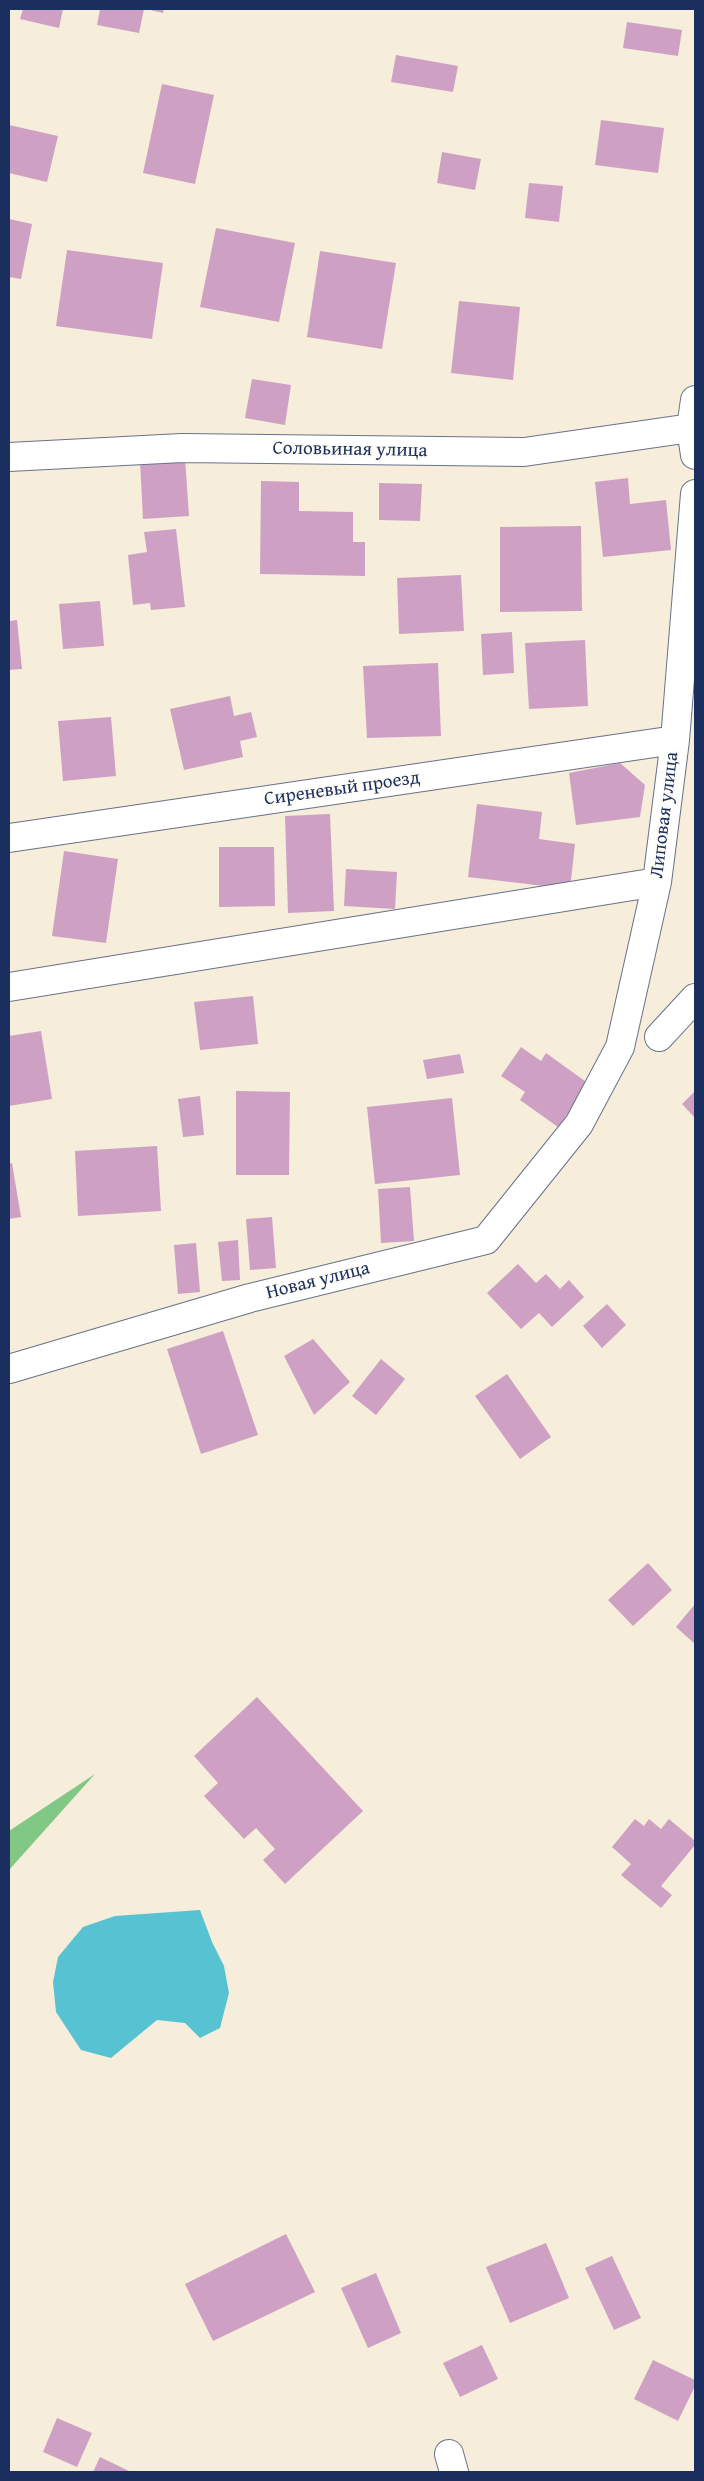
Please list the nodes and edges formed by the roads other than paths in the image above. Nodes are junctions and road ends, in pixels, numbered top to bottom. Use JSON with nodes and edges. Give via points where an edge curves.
{"nodes":[{"id":1,"x":695,"y":400,"type":"edge"},
{"id":2,"x":691,"y":428,"type":"junction"},
{"id":3,"x":695,"y":455,"type":"edge"},
{"id":4,"x":9,"y":457,"type":"edge"},
{"id":5,"x":695,"y":494,"type":"edge"},
{"id":6,"x":675,"y":740,"type":"junction"},
{"id":7,"x":9,"y":838,"type":"edge"},
{"id":8,"x":657,"y":882,"type":"junction"},
{"id":9,"x":9,"y":987,"type":"edge"},
{"id":10,"x":695,"y":998,"type":"edge"},
{"id":11,"x":659,"y":1037,"type":"dead end"},
{"id":12,"x":580,"y":1124,"type":"joint"},
{"id":13,"x":9,"y":1370,"type":"edge"}],
"edges":[{"from":1,"to":2,"type":"street"},
{"from":2,"to":3,"type":"street"},
{"from":2,"to":4,"type":"street","name":"Соловьиная улица","via":[[524,452],[182,448]]},
{"from":5,"to":6,"type":"street","name":"Липовая улица"},
{"from":6,"to":7,"type":"street","name":"Сиреневый проезд"},
{"from":6,"to":8,"type":"street","name":"Липовая улица"},
{"from":8,"to":9,"type":"street"},
{"from":8,"to":12,"type":"street","name":"Липовая улица","via":[[620,1046]]},
{"from":10,"to":11,"type":"street"},
{"from":12,"to":13,"type":"street","name":"Новая улица","via":[[486,1240],[250,1298]]}]}
